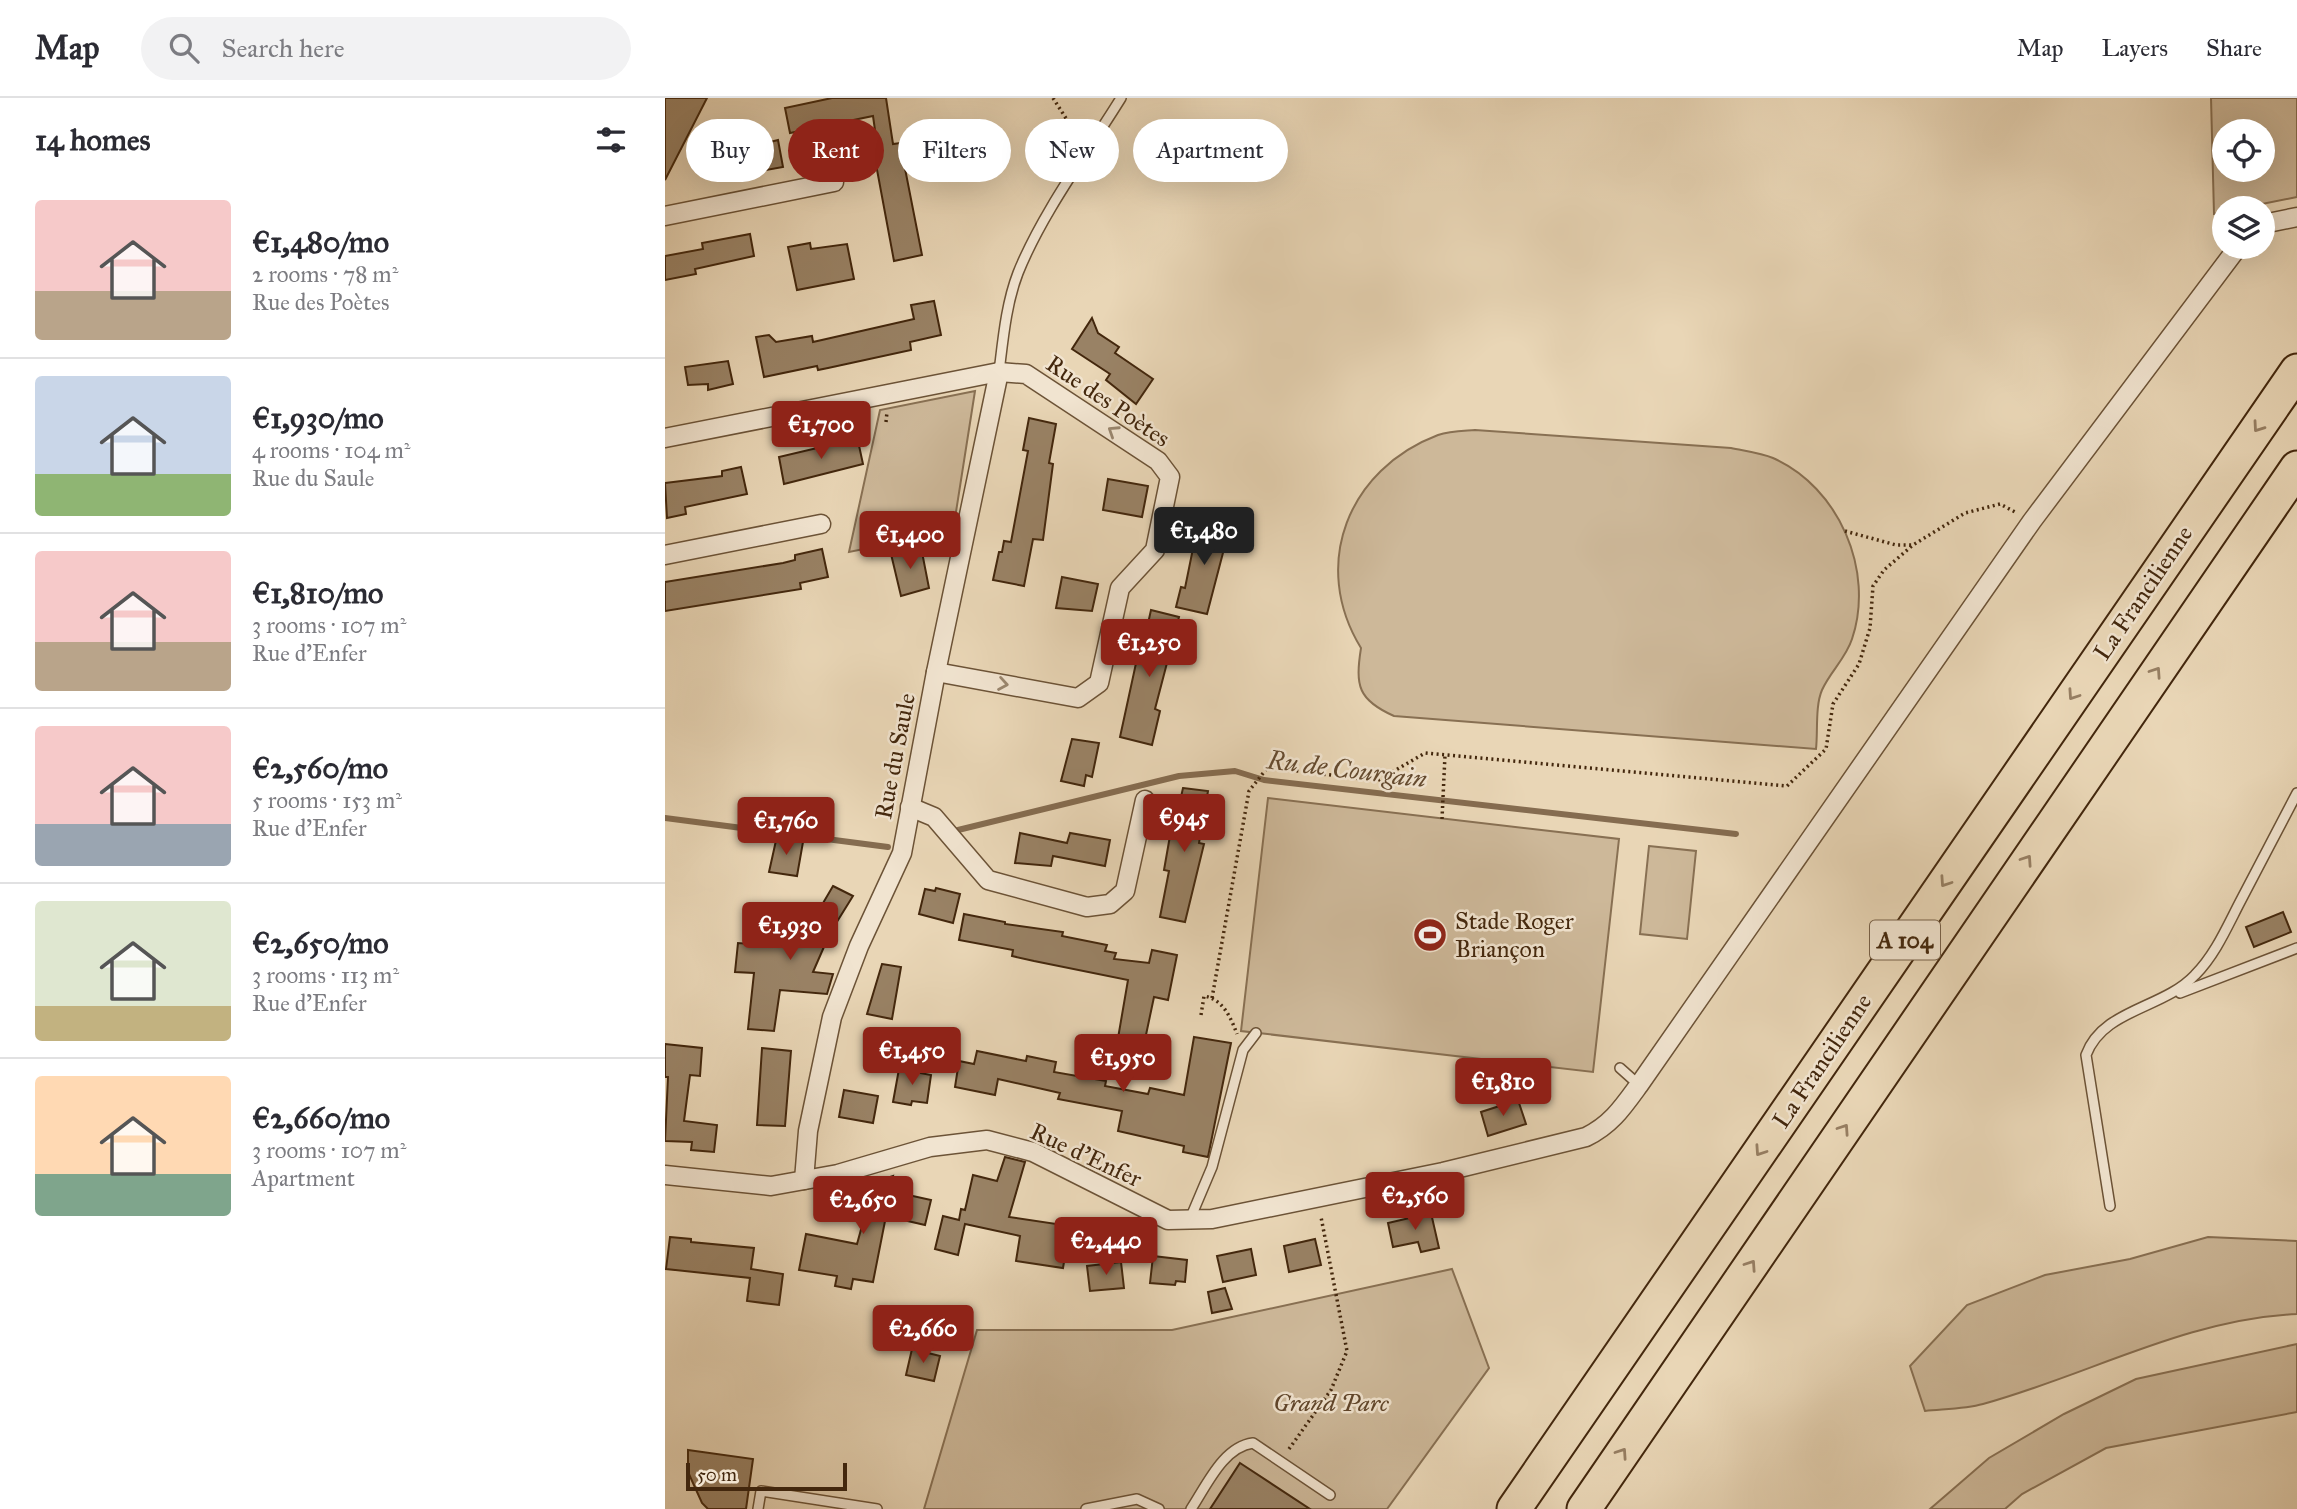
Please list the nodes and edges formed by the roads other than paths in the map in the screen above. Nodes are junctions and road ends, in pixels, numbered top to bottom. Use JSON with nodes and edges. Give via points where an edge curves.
{"nodes":[{"id":1,"x":1121,"y":98,"type":"edge"},
{"id":2,"x":834,"y":182,"type":"dead end"},
{"id":3,"x":665,"y":216,"type":"edge"},
{"id":4,"x":2297,"y":217,"type":"edge"},
{"id":5,"x":2275,"y":222,"type":"edge"},
{"id":6,"x":2229,"y":259,"type":"edge"},
{"id":7,"x":2297,"y":371,"type":"edge"},
{"id":8,"x":999,"y":372,"type":"junction"},
{"id":9,"x":666,"y":437,"type":"edge"},
{"id":10,"x":2297,"y":468,"type":"edge"},
{"id":11,"x":821,"y":524,"type":"dead end"},
{"id":12,"x":665,"y":555,"type":"edge"},
{"id":13,"x":936,"y":672,"type":"junction"},
{"id":14,"x":2297,"y":793,"type":"edge"},
{"id":15,"x":1145,"y":800,"type":"dead end"},
{"id":16,"x":910,"y":807,"type":"junction"},
{"id":17,"x":2297,"y":948,"type":"edge"},
{"id":18,"x":2172,"y":996,"type":"junction"},
{"id":19,"x":1255,"y":1033,"type":"dead end"},
{"id":20,"x":1620,"y":1068,"type":"dead end"},
{"id":21,"x":1639,"y":1085,"type":"junction"},
{"id":22,"x":665,"y":1175,"type":"edge"},
{"id":23,"x":804,"y":1180,"type":"junction"},
{"id":24,"x":2110,"y":1206,"type":"dead end"},
{"id":25,"x":1190,"y":1219,"type":"junction"},
{"id":26,"x":1330,"y":1495,"type":"dead end"},
{"id":27,"x":758,"y":1509,"type":"edge"},
{"id":28,"x":877,"y":1509,"type":"edge"},
{"id":29,"x":1086,"y":1509,"type":"edge"},
{"id":30,"x":1159,"y":1509,"type":"edge"},
{"id":31,"x":1191,"y":1509,"type":"edge"},
{"id":32,"x":1514,"y":1509,"type":"edge"},
{"id":33,"x":1584,"y":1509,"type":"edge"}],
"edges":[{"from":1,"to":8,"type":"lane","via":[[1017,275]]},
{"from":2,"to":3,"type":"street"},
{"from":4,"to":5,"type":"street"},
{"from":6,"to":21,"type":"street","name":"Rue d'Enfer","via":[[2032,521]]},
{"from":7,"to":32,"type":"highway","name":"La Francilienne","number":"A 104","one_way":true},
{"from":8,"to":9,"type":"street"},
{"from":8,"to":13,"type":"street","name":"Rue du Saule"},
{"from":13,"to":8,"type":"street","name":"Rue des Poètes","one_way":true,"via":[[1079,698],[1099,683],[1120,588],[1155,550],[1170,477],[1158,461],[1026,374]]},
{"from":33,"to":10,"type":"highway","number":"A 104","one_way":true},
{"from":11,"to":12,"type":"street"},
{"from":13,"to":16,"type":"street","name":"Rue du Saule"},
{"from":14,"to":18,"type":"lane","via":[[2216,947]]},
{"from":15,"to":16,"type":"street","via":[[1125,891],[1111,904],[1087,907],[988,880],[933,817]]},
{"from":16,"to":23,"type":"street","name":"Rue du Saule","via":[[902,853],[832,1017],[808,1131]]},
{"from":17,"to":18,"type":"lane"},
{"from":18,"to":24,"type":"lane","via":[[2105,1026],[2091,1040],[2086,1055]]},
{"from":19,"to":25,"type":"lane","via":[[1243,1050],[1212,1167]]},
{"from":20,"to":21,"type":"lane"},
{"from":21,"to":25,"type":"street","name":"Rue d'Enfer","via":[[1616,1117],[1586,1137],[1443,1172],[1212,1219]]},
{"from":22,"to":23,"type":"street","name":"Rue d'Enfer","via":[[771,1186]]},
{"from":23,"to":25,"type":"street","name":"Rue d'Enfer","via":[[930,1147],[987,1140],[1033,1152],[1168,1220]]},
{"from":26,"to":31,"type":"lane","via":[[1253,1443],[1239,1445],[1226,1458]]},
{"from":27,"to":28,"type":"lane","via":[[761,1490]]},
{"from":29,"to":30,"type":"lane","via":[[1137,1499]]}]}
